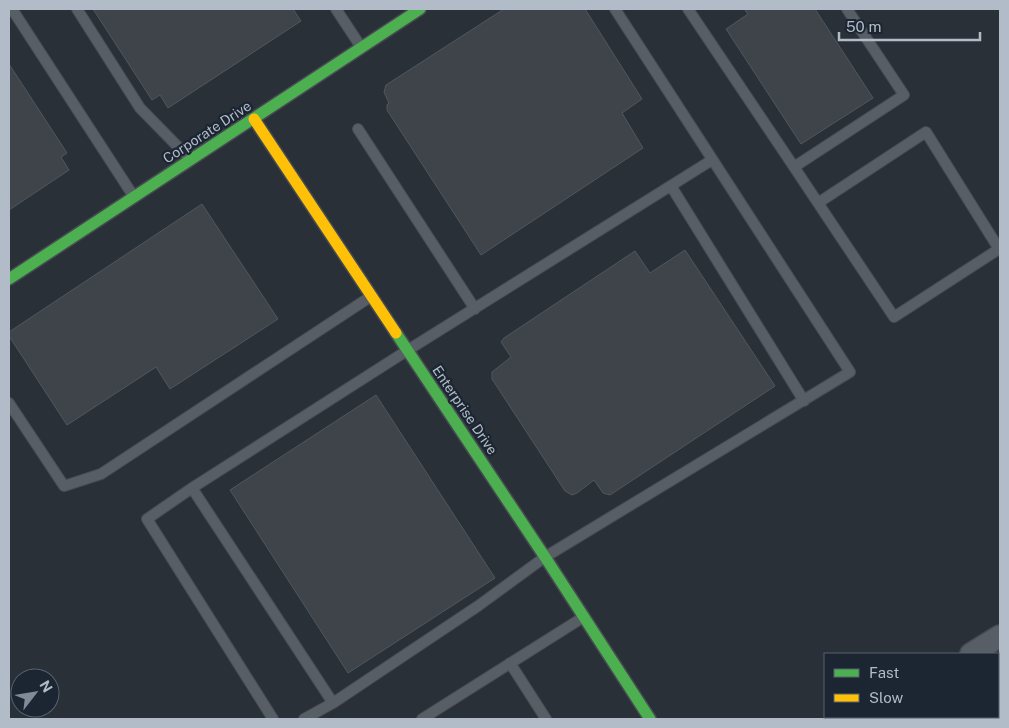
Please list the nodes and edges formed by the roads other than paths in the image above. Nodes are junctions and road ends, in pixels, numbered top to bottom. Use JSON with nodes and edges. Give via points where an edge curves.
{"nodes":[{"id":1,"x":12,"y":9,"type":"edge"},
{"id":2,"x":78,"y":9,"type":"edge"},
{"id":3,"x":336,"y":9,"type":"edge"},
{"id":4,"x":420,"y":9,"type":"edge"},
{"id":5,"x":615,"y":9,"type":"edge"},
{"id":6,"x":688,"y":9,"type":"edge"},
{"id":7,"x":847,"y":9,"type":"edge"},
{"id":8,"x":408,"y":12,"type":"edge"},
{"id":9,"x":361,"y":48,"type":"junction"},
{"id":10,"x":254,"y":119,"type":"junction"},
{"id":11,"x":358,"y":129,"type":"dead end"},
{"id":12,"x":191,"y":160,"type":"junction"},
{"id":13,"x":712,"y":160,"type":"junction"},
{"id":14,"x":794,"y":167,"type":"junction"},
{"id":15,"x":671,"y":186,"type":"junction"},
{"id":16,"x":134,"y":197,"type":"junction"},
{"id":17,"x":818,"y":204,"type":"junction"},
{"id":18,"x":9,"y":279,"type":"edge"},
{"id":19,"x":371,"y":296,"type":"junction"},
{"id":20,"x":475,"y":309,"type":"junction"},
{"id":21,"x":408,"y":350,"type":"junction"},
{"id":22,"x":804,"y":401,"type":"junction"},
{"id":23,"x":9,"y":403,"type":"edge"},
{"id":24,"x":192,"y":488,"type":"junction"},
{"id":25,"x":545,"y":557,"type":"junction"},
{"id":26,"x":583,"y":617,"type":"junction"},
{"id":27,"x":1000,"y":636,"type":"edge"},
{"id":28,"x":979,"y":652,"type":"edge"},
{"id":29,"x":510,"y":664,"type":"junction"},
{"id":30,"x":333,"y":703,"type":"junction"},
{"id":31,"x":273,"y":719,"type":"edge"},
{"id":32,"x":304,"y":719,"type":"edge"},
{"id":33,"x":422,"y":719,"type":"edge"},
{"id":34,"x":546,"y":719,"type":"edge"},
{"id":35,"x":650,"y":719,"type":"edge"}],
"edges":[{"from":1,"to":16,"type":"lane"},
{"from":2,"to":12,"type":"lane","via":[[140,108]]},
{"from":3,"to":9,"type":"lane"},
{"from":4,"to":8,"type":"street","name":"Corporate Drive"},
{"from":5,"to":13,"type":"lane"},
{"from":6,"to":14,"type":"lane"},
{"from":7,"to":14,"type":"lane","via":[[904,95]]},
{"from":8,"to":9,"type":"street","name":"Corporate Drive"},
{"from":9,"to":10,"type":"street","name":"Corporate Drive"},
{"from":10,"to":12,"type":"street","name":"Corporate Drive"},
{"from":10,"to":19,"type":"street","name":"Enterprise Drive"},
{"from":11,"to":20,"type":"lane"},
{"from":12,"to":16,"type":"street","name":"Corporate Drive"},
{"from":13,"to":15,"type":"lane"},
{"from":13,"to":22,"type":"lane","via":[[850,372]]},
{"from":14,"to":17,"type":"lane"},
{"from":15,"to":20,"type":"lane"},
{"from":15,"to":22,"type":"lane"},
{"from":16,"to":18,"type":"street","name":"Corporate Drive"},
{"from":17,"to":17,"type":"lane","via":[[894,317],[999,249],[926,132]]},
{"from":19,"to":21,"type":"street","name":"Enterprise Drive"},
{"from":19,"to":23,"type":"lane","via":[[101,474],[84,481],[64,486]]},
{"from":20,"to":21,"type":"lane"},
{"from":21,"to":24,"type":"lane"},
{"from":21,"to":25,"type":"street","name":"Enterprise Drive"},
{"from":22,"to":25,"type":"lane"},
{"from":24,"to":30,"type":"lane"},
{"from":24,"to":31,"type":"lane","via":[[147,519]]},
{"from":25,"to":26,"type":"street","name":"Enterprise Drive"},
{"from":25,"to":30,"type":"lane"},
{"from":26,"to":29,"type":"lane"},
{"from":26,"to":35,"type":"street","name":"Enterprise Drive"},
{"from":27,"to":28,"type":"street"},
{"from":29,"to":33,"type":"lane"},
{"from":29,"to":34,"type":"lane"},
{"from":30,"to":32,"type":"lane"}]}
